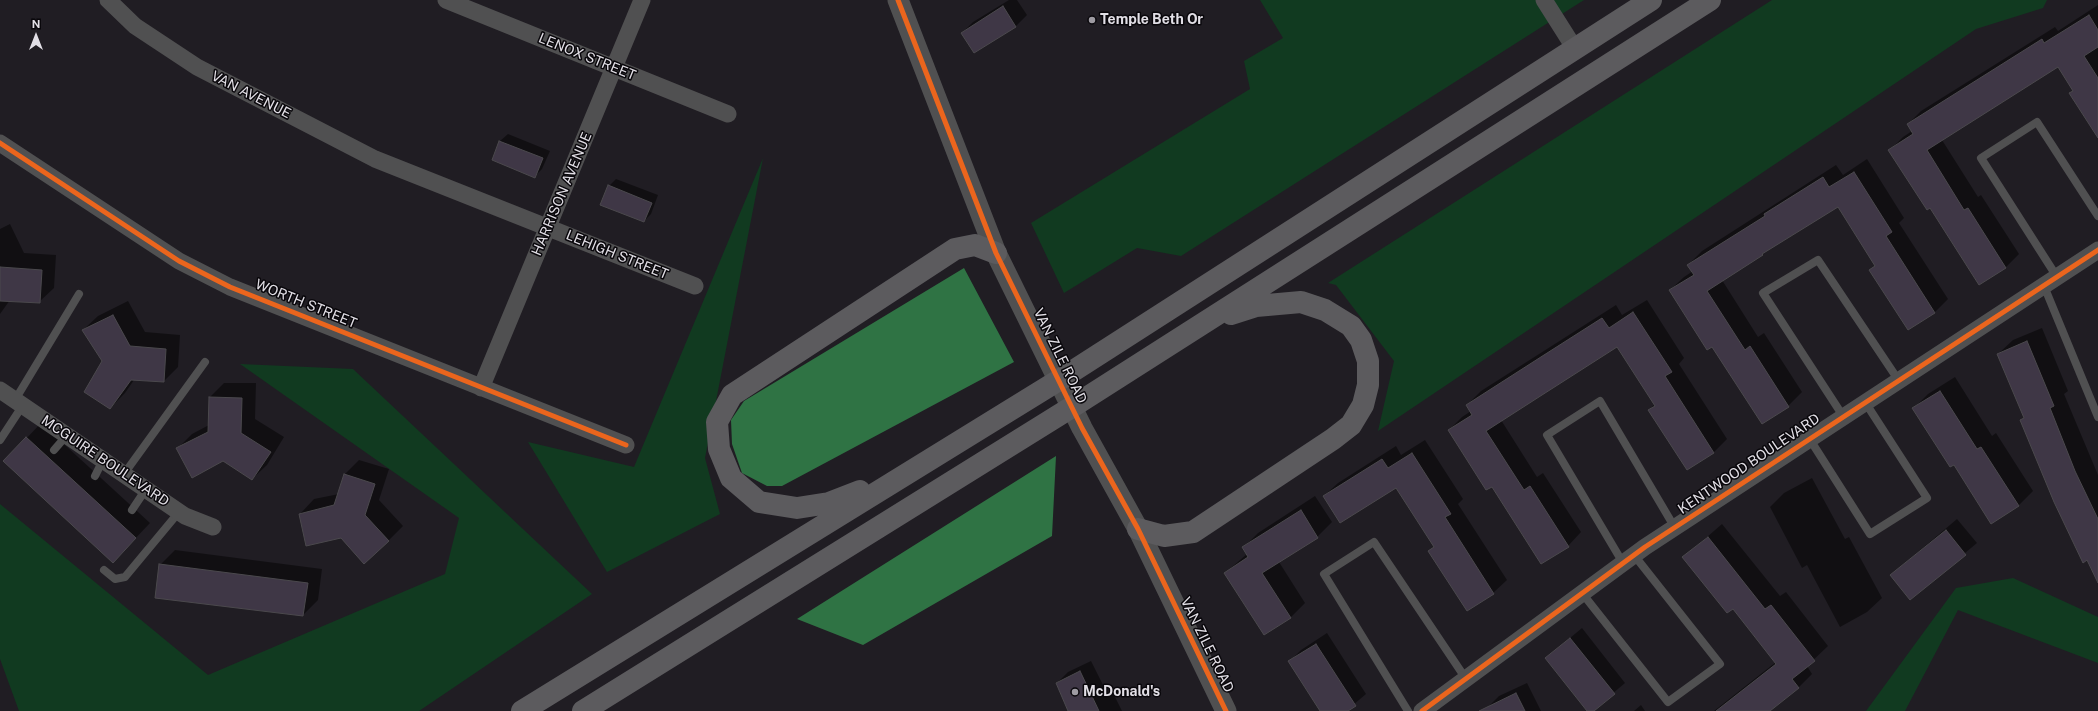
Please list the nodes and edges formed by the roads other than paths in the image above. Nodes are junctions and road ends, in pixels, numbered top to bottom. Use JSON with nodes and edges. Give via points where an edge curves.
{"nodes":[{"id":1,"x":108,"y":0,"type":"edge"},
{"id":2,"x":446,"y":0,"type":"edge"},
{"id":3,"x":642,"y":0,"type":"edge"},
{"id":4,"x":898,"y":0,"type":"edge"},
{"id":5,"x":1544,"y":0,"type":"edge"},
{"id":6,"x":1651,"y":0,"type":"edge"},
{"id":7,"x":1710,"y":0,"type":"edge"},
{"id":8,"x":1575,"y":49,"type":"junction"},
{"id":9,"x":614,"y":68,"type":"junction"},
{"id":10,"x":728,"y":114,"type":"dead end"},
{"id":11,"x":0,"y":143,"type":"edge"},
{"id":12,"x":405,"y":171,"type":"joint"},
{"id":13,"x":2098,"y":216,"type":"edge"},
{"id":14,"x":548,"y":227,"type":"junction"},
{"id":15,"x":2098,"y":250,"type":"edge"},
{"id":16,"x":996,"y":254,"type":"junction"},
{"id":17,"x":2050,"y":281,"type":"junction"},
{"id":18,"x":696,"y":286,"type":"dead end"},
{"id":19,"x":79,"y":294,"type":"dead end"},
{"id":20,"x":1202,"y":324,"type":"junction"},
{"id":21,"x":205,"y":362,"type":"dead end"},
{"id":22,"x":1058,"y":380,"type":"junction"},
{"id":23,"x":1899,"y":381,"type":"junction"},
{"id":24,"x":481,"y":388,"type":"junction"},
{"id":25,"x":0,"y":390,"type":"edge"},
{"id":26,"x":19,"y":402,"type":"junction"},
{"id":27,"x":1865,"y":402,"type":"junction"},
{"id":28,"x":1072,"y":407,"type":"junction"},
{"id":29,"x":1842,"y":416,"type":"junction"},
{"id":30,"x":2098,"y":417,"type":"edge"},
{"id":31,"x":67,"y":435,"type":"junction"},
{"id":32,"x":1809,"y":438,"type":"junction"},
{"id":33,"x":0,"y":440,"type":"edge"},
{"id":34,"x":626,"y":445,"type":"dead end"},
{"id":35,"x":54,"y":450,"type":"dead end"},
{"id":36,"x":103,"y":460,"type":"junction"},
{"id":37,"x":908,"y":473,"type":"junction"},
{"id":38,"x":124,"y":474,"type":"junction"},
{"id":39,"x":95,"y":476,"type":"dead end"},
{"id":40,"x":146,"y":489,"type":"junction"},
{"id":41,"x":132,"y":510,"type":"dead end"},
{"id":42,"x":179,"y":512,"type":"junction"},
{"id":43,"x":213,"y":527,"type":"dead end"},
{"id":44,"x":1675,"y":528,"type":"junction"},
{"id":45,"x":1138,"y":529,"type":"junction"},
{"id":46,"x":1629,"y":559,"type":"junction"},
{"id":47,"x":104,"y":570,"type":"dead end"},
{"id":48,"x":1582,"y":593,"type":"junction"},
{"id":49,"x":1466,"y":679,"type":"junction"},
{"id":50,"x":1432,"y":708,"type":"edge"},
{"id":51,"x":522,"y":711,"type":"edge"},
{"id":52,"x":583,"y":711,"type":"edge"},
{"id":53,"x":1226,"y":711,"type":"edge"},
{"id":54,"x":1408,"y":711,"type":"edge"}],
"edges":[{"from":1,"to":12,"type":"street","name":"VAN AVENUE","via":[[135,26],[197,67],[375,159]]},
{"from":2,"to":9,"type":"street","name":"LENOX STREET"},
{"from":3,"to":9,"type":"street","name":"HARRISON AVENUE"},
{"from":4,"to":16,"type":"street","name":"VAN ZILE ROAD"},
{"from":5,"to":8,"type":"street"},
{"from":6,"to":8,"type":"highway"},
{"from":7,"to":20,"type":"highway"},
{"from":8,"to":22,"type":"highway"},
{"from":9,"to":10,"type":"street","name":"LENOX STREET"},
{"from":9,"to":14,"type":"street","name":"HARRISON AVENUE"},
{"from":11,"to":24,"type":"street","name":"WORTH STREET","via":[[179,261],[230,287]]},
{"from":12,"to":14,"type":"street","name":"LEHIGH STREET"},
{"from":13,"to":17,"type":"lane","via":[[2037,122],[1981,158]]},
{"from":14,"to":18,"type":"street","name":"LEHIGH STREET"},
{"from":14,"to":24,"type":"street","name":"HARRISON AVENUE"},
{"from":15,"to":17,"type":"street","name":"KENTWOOD BOULEVARD"},
{"from":16,"to":22,"type":"street","name":"VAN ZILE ROAD"},
{"from":16,"to":37,"type":"highway","via":[[975,245],[955,249],[732,395],[717,422],[719,449],[731,478],[759,502],[797,508],[829,503]]},
{"from":17,"to":23,"type":"street","name":"KENTWOOD BOULEVARD"},
{"from":17,"to":30,"type":"lane"},
{"from":19,"to":26,"type":"lane"},
{"from":20,"to":28,"type":"highway"},
{"from":20,"to":45,"type":"highway","via":[[1256,306],[1301,302],[1325,310],[1351,326],[1361,340],[1368,361],[1368,385],[1363,405],[1351,425],[1333,439],[1193,532],[1164,536]]},
{"from":21,"to":38,"type":"lane"},
{"from":22,"to":28,"type":"street","name":"VAN ZILE ROAD"},
{"from":22,"to":37,"type":"highway"},
{"from":23,"to":27,"type":"street","name":"KENTWOOD BOULEVARD"},
{"from":23,"to":29,"type":"lane","via":[[1818,260],[1764,293]]},
{"from":24,"to":34,"type":"street","name":"WORTH STREET"},
{"from":25,"to":26,"type":"street","name":"MCGUIRE BOULEVARD"},
{"from":26,"to":31,"type":"street","name":"MCGUIRE BOULEVARD"},
{"from":26,"to":33,"type":"lane"},
{"from":27,"to":29,"type":"street","name":"KENTWOOD BOULEVARD"},
{"from":27,"to":32,"type":"lane","via":[[1927,498],[1870,534]]},
{"from":28,"to":45,"type":"street","name":"VAN ZILE ROAD"},
{"from":28,"to":52,"type":"highway"},
{"from":29,"to":32,"type":"street","name":"KENTWOOD BOULEVARD"},
{"from":31,"to":35,"type":"lane"},
{"from":31,"to":36,"type":"street","name":"MCGUIRE BOULEVARD"},
{"from":32,"to":44,"type":"street","name":"KENTWOOD BOULEVARD"},
{"from":36,"to":38,"type":"street","name":"MCGUIRE BOULEVARD"},
{"from":36,"to":39,"type":"lane"},
{"from":37,"to":51,"type":"highway"},
{"from":38,"to":40,"type":"street","name":"MCGUIRE BOULEVARD"},
{"from":40,"to":41,"type":"lane"},
{"from":40,"to":42,"type":"street","name":"MCGUIRE BOULEVARD"},
{"from":42,"to":43,"type":"street","name":"MCGUIRE BOULEVARD"},
{"from":42,"to":47,"type":"lane","via":[[125,577],[115,580]]},
{"from":44,"to":46,"type":"street","name":"KENTWOOD BOULEVARD"},
{"from":44,"to":46,"type":"lane","via":[[1600,401],[1547,435]]},
{"from":45,"to":53,"type":"street","name":"VAN ZILE ROAD"},
{"from":46,"to":48,"type":"street","name":"KENTWOOD BOULEVARD"},
{"from":46,"to":48,"type":"lane","via":[[1720,664],[1668,702]]},
{"from":48,"to":49,"type":"street","name":"KENTWOOD BOULEVARD"},
{"from":49,"to":50,"type":"street","name":"KENTWOOD BOULEVARD"},
{"from":49,"to":54,"type":"lane","via":[[1374,542],[1324,574]]}]}
